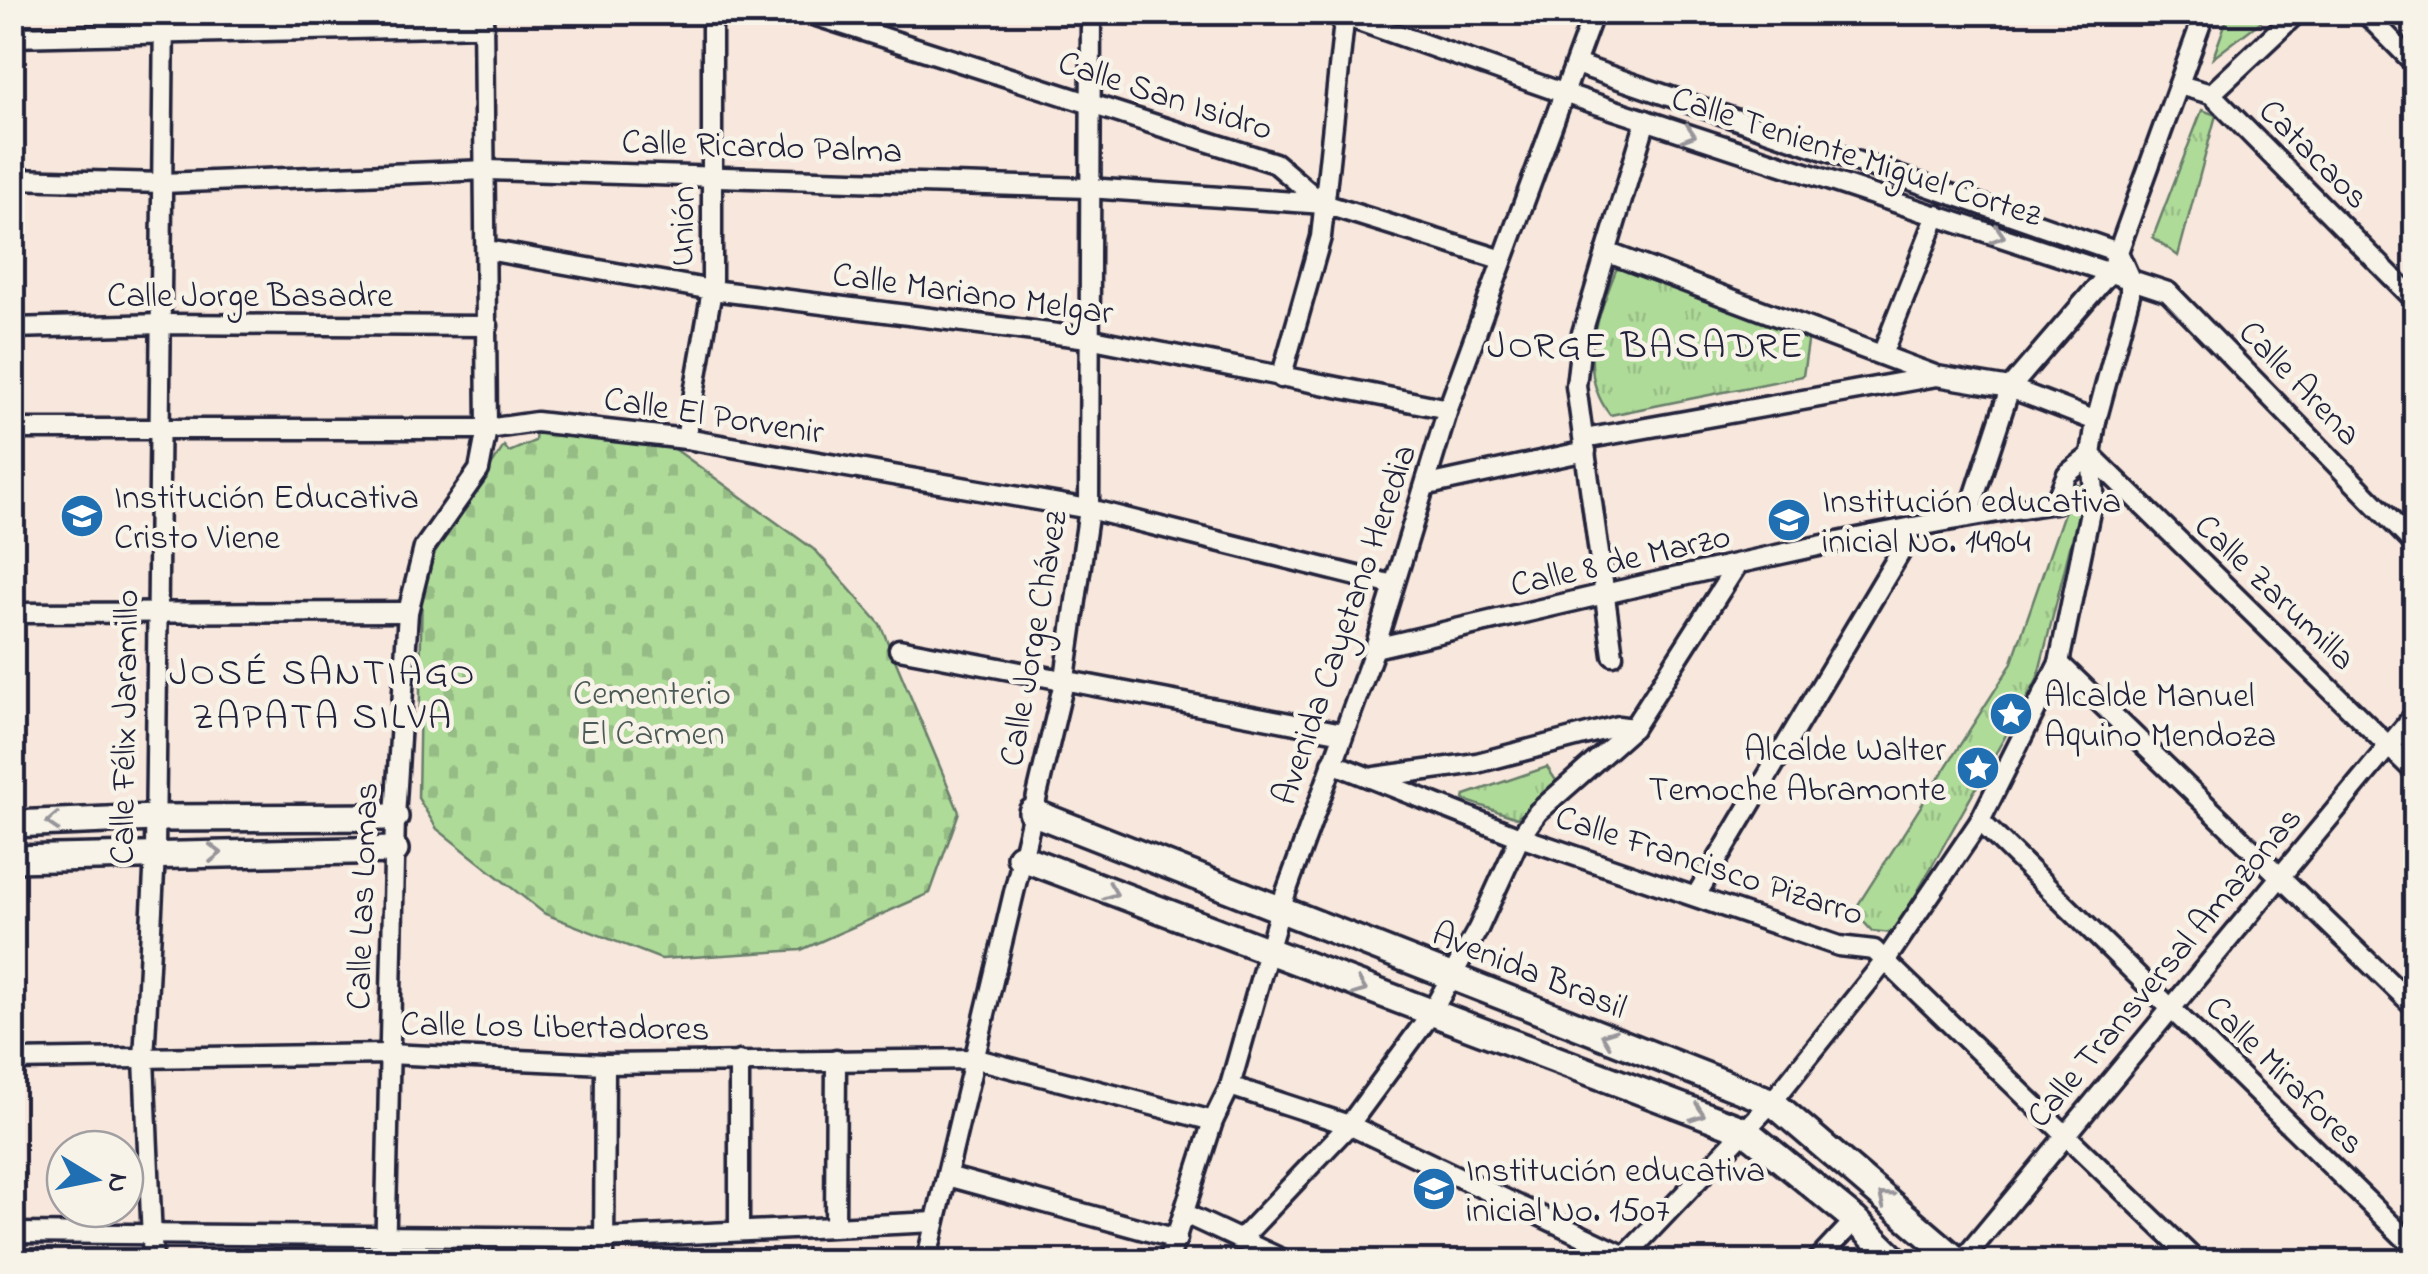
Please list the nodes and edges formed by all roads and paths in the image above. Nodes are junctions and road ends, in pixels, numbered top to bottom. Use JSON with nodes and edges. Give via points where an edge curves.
{"nodes":[{"id":1,"x":164,"y":12,"type":"edge"},
{"id":2,"x":712,"y":12,"type":"edge"},
{"id":3,"x":804,"y":12,"type":"edge"},
{"id":4,"x":1091,"y":12,"type":"edge"},
{"id":5,"x":1594,"y":12,"type":"edge"},
{"id":6,"x":2205,"y":12,"type":"edge"},
{"id":7,"x":2298,"y":12,"type":"edge"},
{"id":8,"x":2364,"y":12,"type":"edge"},
{"id":9,"x":1341,"y":14,"type":"edge"},
{"id":10,"x":484,"y":19,"type":"edge"},
{"id":11,"x":164,"y":33,"type":"junction"},
{"id":12,"x":12,"y":37,"type":"edge"},
{"id":13,"x":1576,"y":64,"type":"junction"},
{"id":14,"x":2416,"y":65,"type":"edge"},
{"id":15,"x":2179,"y":86,"type":"junction"},
{"id":16,"x":1563,"y":94,"type":"junction"},
{"id":17,"x":2210,"y":94,"type":"junction"},
{"id":18,"x":1088,"y":101,"type":"junction"},
{"id":19,"x":1646,"y":120,"type":"junction"},
{"id":20,"x":487,"y":170,"type":"junction"},
{"id":21,"x":714,"y":176,"type":"junction"},
{"id":22,"x":12,"y":180,"type":"edge"},
{"id":23,"x":162,"y":183,"type":"junction"},
{"id":24,"x":1088,"y":188,"type":"junction"},
{"id":25,"x":1324,"y":204,"type":"junction"},
{"id":26,"x":1937,"y":215,"type":"junction"},
{"id":27,"x":487,"y":250,"type":"junction"},
{"id":28,"x":1606,"y":252,"type":"junction"},
{"id":29,"x":2118,"y":252,"type":"junction"},
{"id":30,"x":1500,"y":259,"type":"junction"},
{"id":31,"x":2110,"y":272,"type":"junction"},
{"id":32,"x":2130,"y":279,"type":"junction"},
{"id":33,"x":712,"y":290,"type":"junction"},
{"id":34,"x":2416,"y":301,"type":"edge"},
{"id":35,"x":164,"y":324,"type":"junction"},
{"id":36,"x":488,"y":326,"type":"junction"},
{"id":37,"x":12,"y":328,"type":"edge"},
{"id":38,"x":1088,"y":338,"type":"junction"},
{"id":39,"x":1883,"y":352,"type":"junction"},
{"id":40,"x":1938,"y":376,"type":"junction"},
{"id":41,"x":1281,"y":378,"type":"junction"},
{"id":42,"x":2010,"y":388,"type":"junction"},
{"id":43,"x":1448,"y":410,"type":"junction"},
{"id":44,"x":2096,"y":421,"type":"junction"},
{"id":45,"x":486,"y":429,"type":"junction"},
{"id":46,"x":12,"y":430,"type":"edge"},
{"id":47,"x":160,"y":432,"type":"junction"},
{"id":48,"x":686,"y":439,"type":"junction"},
{"id":49,"x":1585,"y":445,"type":"junction"},
{"id":50,"x":2091,"y":455,"type":"junction"},
{"id":51,"x":1428,"y":485,"type":"junction"},
{"id":52,"x":1089,"y":509,"type":"junction"},
{"id":53,"x":1968,"y":516,"type":"junction"},
{"id":54,"x":1905,"y":532,"type":"junction"},
{"id":55,"x":2416,"y":546,"type":"edge"},
{"id":56,"x":1737,"y":565,"type":"junction"},
{"id":57,"x":1393,"y":585,"type":"junction"},
{"id":58,"x":1604,"y":596,"type":"junction"},
{"id":59,"x":408,"y":612,"type":"junction"},
{"id":60,"x":12,"y":613,"type":"edge"},
{"id":61,"x":156,"y":613,"type":"junction"},
{"id":62,"x":1375,"y":648,"type":"junction"},
{"id":63,"x":899,"y":649,"type":"dead end"},
{"id":64,"x":1613,"y":656,"type":"dead end"},
{"id":65,"x":2059,"y":664,"type":"junction"},
{"id":66,"x":1065,"y":678,"type":"junction"},
{"id":67,"x":2416,"y":713,"type":"edge"},
{"id":68,"x":1633,"y":728,"type":"junction"},
{"id":69,"x":1343,"y":733,"type":"junction"},
{"id":70,"x":2388,"y":745,"type":"junction"},
{"id":71,"x":1332,"y":763,"type":"junction"},
{"id":72,"x":2416,"y":773,"type":"edge"},
{"id":73,"x":1375,"y":777,"type":"junction"},
{"id":74,"x":1032,"y":812,"type":"junction"},
{"id":75,"x":395,"y":817,"type":"junction"},
{"id":76,"x":155,"y":818,"type":"junction"},
{"id":77,"x":1980,"y":821,"type":"junction"},
{"id":78,"x":12,"y":824,"type":"edge"},
{"id":79,"x":1520,"y":837,"type":"junction"},
{"id":80,"x":395,"y":850,"type":"junction"},
{"id":81,"x":155,"y":854,"type":"junction"},
{"id":82,"x":1020,"y":857,"type":"junction"},
{"id":83,"x":12,"y":858,"type":"edge"},
{"id":84,"x":2282,"y":876,"type":"junction"},
{"id":85,"x":1696,"y":894,"type":"junction"},
{"id":86,"x":1281,"y":906,"type":"junction"},
{"id":87,"x":1269,"y":954,"type":"junction"},
{"id":88,"x":1884,"y":961,"type":"junction"},
{"id":89,"x":1451,"y":976,"type":"junction"},
{"id":90,"x":2174,"y":1008,"type":"junction"},
{"id":91,"x":2416,"y":1008,"type":"edge"},
{"id":92,"x":1430,"y":1015,"type":"junction"},
{"id":93,"x":388,"y":1054,"type":"junction"},
{"id":94,"x":977,"y":1059,"type":"junction"},
{"id":95,"x":12,"y":1060,"type":"edge"},
{"id":96,"x":144,"y":1060,"type":"junction"},
{"id":97,"x":836,"y":1060,"type":"junction"},
{"id":98,"x":739,"y":1061,"type":"junction"},
{"id":99,"x":606,"y":1064,"type":"junction"},
{"id":100,"x":1230,"y":1086,"type":"junction"},
{"id":101,"x":1772,"y":1102,"type":"junction"},
{"id":102,"x":1213,"y":1120,"type":"junction"},
{"id":103,"x":1348,"y":1125,"type":"junction"},
{"id":104,"x":1746,"y":1131,"type":"junction"},
{"id":105,"x":2067,"y":1132,"type":"junction"},
{"id":106,"x":947,"y":1176,"type":"junction"},
{"id":107,"x":1185,"y":1214,"type":"junction"},
{"id":108,"x":1856,"y":1220,"type":"junction"},
{"id":109,"x":935,"y":1222,"type":"junction"},
{"id":110,"x":835,"y":1226,"type":"junction"},
{"id":111,"x":738,"y":1228,"type":"junction"},
{"id":112,"x":153,"y":1231,"type":"junction"},
{"id":113,"x":12,"y":1233,"type":"edge"},
{"id":114,"x":385,"y":1236,"type":"junction"},
{"id":115,"x":604,"y":1238,"type":"junction"},
{"id":116,"x":1176,"y":1239,"type":"junction"},
{"id":117,"x":1242,"y":1239,"type":"junction"},
{"id":118,"x":2416,"y":1250,"type":"edge"},
{"id":119,"x":1622,"y":1259,"type":"edge"},
{"id":120,"x":153,"y":1262,"type":"edge"},
{"id":121,"x":385,"y":1262,"type":"edge"},
{"id":122,"x":604,"y":1262,"type":"edge"},
{"id":123,"x":926,"y":1262,"type":"edge"},
{"id":124,"x":1168,"y":1262,"type":"edge"},
{"id":125,"x":1288,"y":1262,"type":"edge"},
{"id":126,"x":1816,"y":1262,"type":"edge"},
{"id":127,"x":1898,"y":1262,"type":"edge"},
{"id":128,"x":1960,"y":1262,"type":"edge"},
{"id":129,"x":2197,"y":1262,"type":"edge"}],
"edges":[{"from":1,"to":11,"type":"street","name":"Calle Félix Jaramillo"},
{"from":2,"to":21,"type":"street","name":"Unión"},
{"from":3,"to":18,"type":"street","name":"Calle San Isidro"},
{"from":4,"to":18,"type":"street","name":"Calle Jorge Chávez"},
{"from":5,"to":13,"type":"street","name":"Avenida Cayetano Heredia"},
{"from":6,"to":15,"type":"street"},
{"from":7,"to":17,"type":"street"},
{"from":8,"to":14,"type":"street"},
{"from":9,"to":16,"type":"street","name":"Calle Teniente Miguel Cortez"},
{"from":9,"to":25,"type":"street"},
{"from":10,"to":11,"type":"street"},
{"from":10,"to":20,"type":"street","name":"Calle Las Lomas"},
{"from":11,"to":12,"type":"street"},
{"from":11,"to":23,"type":"street","name":"Calle Félix Jaramillo"},
{"from":13,"to":16,"type":"street","name":"Avenida Cayetano Heredia"},
{"from":13,"to":29,"type":"street","name":"Calle Teniente Miguel Cortez"},
{"from":15,"to":17,"type":"street"},
{"from":15,"to":29,"type":"street"},
{"from":16,"to":19,"type":"street","name":"Calle Teniente Miguel Cortez"},
{"from":16,"to":30,"type":"street","name":"Avenida Cayetano Heredia"},
{"from":17,"to":34,"type":"street","name":"Catacaos"},
{"from":18,"to":24,"type":"street","name":"Calle Jorge Chávez"},
{"from":18,"to":25,"type":"street","name":"Calle San Isidro","via":[[1274,163]]},
{"from":19,"to":26,"type":"street","name":"Calle Teniente Miguel Cortez","one_way":true},
{"from":19,"to":28,"type":"street"},
{"from":20,"to":21,"type":"street","name":"Calle Ricardo Palma"},
{"from":20,"to":23,"type":"street","name":"Calle Ricardo Palma"},
{"from":20,"to":27,"type":"street","name":"Calle Las Lomas"},
{"from":21,"to":24,"type":"street","name":"Calle Ricardo Palma"},
{"from":21,"to":33,"type":"street","name":"Unión"},
{"from":22,"to":23,"type":"street","name":"Calle Ricardo Palma"},
{"from":23,"to":35,"type":"street","name":"Calle Félix Jaramillo"},
{"from":24,"to":25,"type":"street","name":"Calle Ricardo Palma"},
{"from":24,"to":38,"type":"street","name":"Calle Jorge Chávez"},
{"from":25,"to":30,"type":"street","name":"Calle Ricardo Palma"},
{"from":25,"to":41,"type":"street","via":[[1322,237]]},
{"from":26,"to":31,"type":"street","name":"Calle Teniente Miguel Cortez","one_way":true},
{"from":26,"to":39,"type":"street"},
{"from":27,"to":33,"type":"street","name":"Calle Mariano Melgar"},
{"from":27,"to":36,"type":"street","name":"Calle Las Lomas"},
{"from":28,"to":39,"type":"street"},
{"from":28,"to":49,"type":"street","via":[[1582,333],[1576,386]]},
{"from":29,"to":31,"type":"street"},
{"from":29,"to":32,"type":"street"},
{"from":30,"to":43,"type":"street","name":"Avenida Cayetano Heredia"},
{"from":31,"to":32,"type":"street","name":"Calle Teniente Miguel Cortez"},
{"from":31,"to":42,"type":"street"},
{"from":32,"to":44,"type":"street","via":[[2128,309]]},
{"from":32,"to":55,"type":"street","name":"Calle Arena","via":[[2168,292]]},
{"from":33,"to":38,"type":"street","name":"Calle Mariano Melgar"},
{"from":33,"to":48,"type":"street","name":"Unión"},
{"from":35,"to":36,"type":"street","name":"Calle Jorge Basadre"},
{"from":35,"to":37,"type":"street","name":"Calle Jorge Basadre"},
{"from":35,"to":47,"type":"street","name":"Calle Félix Jaramillo"},
{"from":36,"to":45,"type":"street","name":"Calle Las Lomas"},
{"from":38,"to":41,"type":"street","name":"Calle Mariano Melgar"},
{"from":38,"to":52,"type":"street","name":"Calle Jorge Chávez"},
{"from":39,"to":40,"type":"street"},
{"from":40,"to":42,"type":"street"},
{"from":40,"to":49,"type":"street"},
{"from":41,"to":43,"type":"street","name":"Calle Mariano Melgar"},
{"from":42,"to":44,"type":"street"},
{"from":42,"to":53,"type":"street"},
{"from":43,"to":51,"type":"street","name":"Avenida Cayetano Heredia"},
{"from":44,"to":50,"type":"street"},
{"from":45,"to":47,"type":"street","name":"Calle El Porvenir"},
{"from":45,"to":48,"type":"street","name":"Calle El Porvenir","via":[[536,422]]},
{"from":45,"to":59,"type":"street","name":"Calle Las Lomas","via":[[478,470],[424,548]]},
{"from":46,"to":47,"type":"street","name":"Calle El Porvenir"},
{"from":47,"to":61,"type":"street","name":"Calle Félix Jaramillo"},
{"from":48,"to":52,"type":"street","name":"Calle El Porvenir"},
{"from":49,"to":51,"type":"street"},
{"from":49,"to":58,"type":"street"},
{"from":50,"to":53,"type":"street","name":"Calle 8 de Marzo","via":[[2067,474],[2056,503]]},
{"from":50,"to":65,"type":"street","via":[[2094,492]]},
{"from":50,"to":70,"type":"street","name":"Calle Zarumilla"},
{"from":51,"to":57,"type":"street","name":"Avenida Cayetano Heredia"},
{"from":52,"to":57,"type":"street","name":"Calle El Porvenir"},
{"from":52,"to":66,"type":"street","name":"Calle Jorge Chávez"},
{"from":53,"to":54,"type":"street","name":"Calle 8 de Marzo"},
{"from":54,"to":56,"type":"street","name":"Calle 8 de Marzo"},
{"from":54,"to":85,"type":"street","via":[[1900,553]]},
{"from":56,"to":58,"type":"street","name":"Calle 8 de Marzo"},
{"from":56,"to":68,"type":"street"},
{"from":57,"to":62,"type":"street","name":"Avenida Cayetano Heredia"},
{"from":58,"to":62,"type":"street","name":"Calle 8 de Marzo"},
{"from":58,"to":64,"type":"street"},
{"from":59,"to":61,"type":"street"},
{"from":59,"to":75,"type":"street","name":"Calle Las Lomas"},
{"from":60,"to":61,"type":"street"},
{"from":61,"to":76,"type":"street","name":"Calle Félix Jaramillo"},
{"from":62,"to":69,"type":"street","name":"Avenida Cayetano Heredia"},
{"from":63,"to":66,"type":"street"},
{"from":65,"to":77,"type":"street"},
{"from":65,"to":84,"type":"street"},
{"from":66,"to":69,"type":"street"},
{"from":66,"to":74,"type":"street","name":"Calle Jorge Chávez"},
{"from":67,"to":70,"type":"street","name":"Calle Transversal Amazonas"},
{"from":68,"to":73,"type":"street","via":[[1618,726],[1477,763]]},
{"from":68,"to":79,"type":"street","via":[[1538,812]]},
{"from":69,"to":71,"type":"street","name":"Avenida Cayetano Heredia"},
{"from":70,"to":72,"type":"street","name":"Calle Zarumilla"},
{"from":70,"to":84,"type":"street","name":"Calle Transversal Amazonas"},
{"from":71,"to":73,"type":"street","name":"Calle Francisco Pizarro"},
{"from":71,"to":86,"type":"street","name":"Avenida Cayetano Heredia"},
{"from":73,"to":79,"type":"street","name":"Calle Francisco Pizarro"},
{"from":74,"to":82,"type":"street","name":"Calle Jorge Chávez"},
{"from":74,"to":86,"type":"street","name":"Avenida Brasil"},
{"from":75,"to":76,"type":"street"},
{"from":75,"to":80,"type":"street","name":"Calle Las Lomas"},
{"from":76,"to":78,"type":"street","one_way":true},
{"from":76,"to":81,"type":"street","name":"Calle Félix Jaramillo"},
{"from":77,"to":88,"type":"street"},
{"from":77,"to":90,"type":"street","name":"Calle Mirafores"},
{"from":79,"to":85,"type":"street","name":"Calle Francisco Pizarro"},
{"from":79,"to":89,"type":"street"},
{"from":81,"to":80,"type":"street","one_way":true},
{"from":80,"to":93,"type":"street","name":"Calle Las Lomas"},
{"from":81,"to":83,"type":"street"},
{"from":81,"to":96,"type":"street","name":"Calle Félix Jaramillo"},
{"from":82,"to":87,"type":"street","one_way":true},
{"from":82,"to":94,"type":"street","name":"Calle Jorge Chávez"},
{"from":84,"to":90,"type":"street","name":"Calle Transversal Amazonas"},
{"from":84,"to":91,"type":"street"},
{"from":85,"to":88,"type":"street","name":"Calle Francisco Pizarro","via":[[1839,946],[1874,950]]},
{"from":86,"to":87,"type":"street","name":"Avenida Cayetano Heredia"},
{"from":86,"to":89,"type":"street","name":"Avenida Brasil"},
{"from":87,"to":92,"type":"street","one_way":true},
{"from":87,"to":100,"type":"street","name":"Avenida Cayetano Heredia"},
{"from":88,"to":101,"type":"street"},
{"from":88,"to":105,"type":"street","name":"Calle Francisco Pizarro"},
{"from":89,"to":92,"type":"street"},
{"from":101,"to":89,"type":"street","name":"Avenida Brasil","one_way":true},
{"from":90,"to":105,"type":"street","name":"Calle Transversal Amazonas"},
{"from":90,"to":118,"type":"street","name":"Calle Mirafores"},
{"from":92,"to":103,"type":"street"},
{"from":92,"to":104,"type":"street","one_way":true},
{"from":93,"to":96,"type":"street","name":"Calle Los Libertadores"},
{"from":93,"to":99,"type":"street","name":"Calle Los Libertadores"},
{"from":93,"to":114,"type":"street","name":"Calle Las Lomas"},
{"from":94,"to":97,"type":"street","name":"Calle Los Libertadores"},
{"from":94,"to":102,"type":"street","name":"Calle Los Libertadores"},
{"from":94,"to":106,"type":"street","name":"Calle Jorge Chávez"},
{"from":95,"to":96,"type":"street","name":"Calle Los Libertadores"},
{"from":96,"to":112,"type":"street","name":"Calle Félix Jaramillo"},
{"from":97,"to":98,"type":"street","name":"Calle Los Libertadores"},
{"from":97,"to":110,"type":"street"},
{"from":98,"to":99,"type":"street","name":"Calle Los Libertadores"},
{"from":98,"to":111,"type":"street"},
{"from":99,"to":115,"type":"street"},
{"from":100,"to":102,"type":"street","name":"Avenida Cayetano Heredia"},
{"from":100,"to":103,"type":"street"},
{"from":101,"to":104,"type":"street"},
{"from":128,"to":101,"type":"street","name":"Avenida Brasil","one_way":true},
{"from":102,"to":107,"type":"street","name":"Avenida Cayetano Heredia"},
{"from":103,"to":117,"type":"street"},
{"from":103,"to":119,"type":"street"},
{"from":104,"to":108,"type":"street"},
{"from":104,"to":119,"type":"street"},
{"from":105,"to":128,"type":"street","name":"Calle Transversal Amazonas"},
{"from":105,"to":129,"type":"street","name":"Calle Francisco Pizarro"},
{"from":106,"to":109,"type":"street","name":"Calle Jorge Chávez"},
{"from":106,"to":116,"type":"street"},
{"from":107,"to":116,"type":"street","name":"Avenida Cayetano Heredia"},
{"from":107,"to":117,"type":"street"},
{"from":108,"to":126,"type":"street"},
{"from":108,"to":127,"type":"street"},
{"from":109,"to":110,"type":"street"},
{"from":109,"to":123,"type":"street","name":"Calle Jorge Chávez"},
{"from":110,"to":111,"type":"street"},
{"from":111,"to":115,"type":"street"},
{"from":112,"to":113,"type":"street"},
{"from":112,"to":114,"type":"street"},
{"from":112,"to":120,"type":"street","name":"Calle Félix Jaramillo"},
{"from":114,"to":115,"type":"street"},
{"from":114,"to":121,"type":"street","name":"Calle Las Lomas"},
{"from":115,"to":122,"type":"street"},
{"from":116,"to":124,"type":"street","name":"Avenida Cayetano Heredia"},
{"from":117,"to":125,"type":"street"}]}
